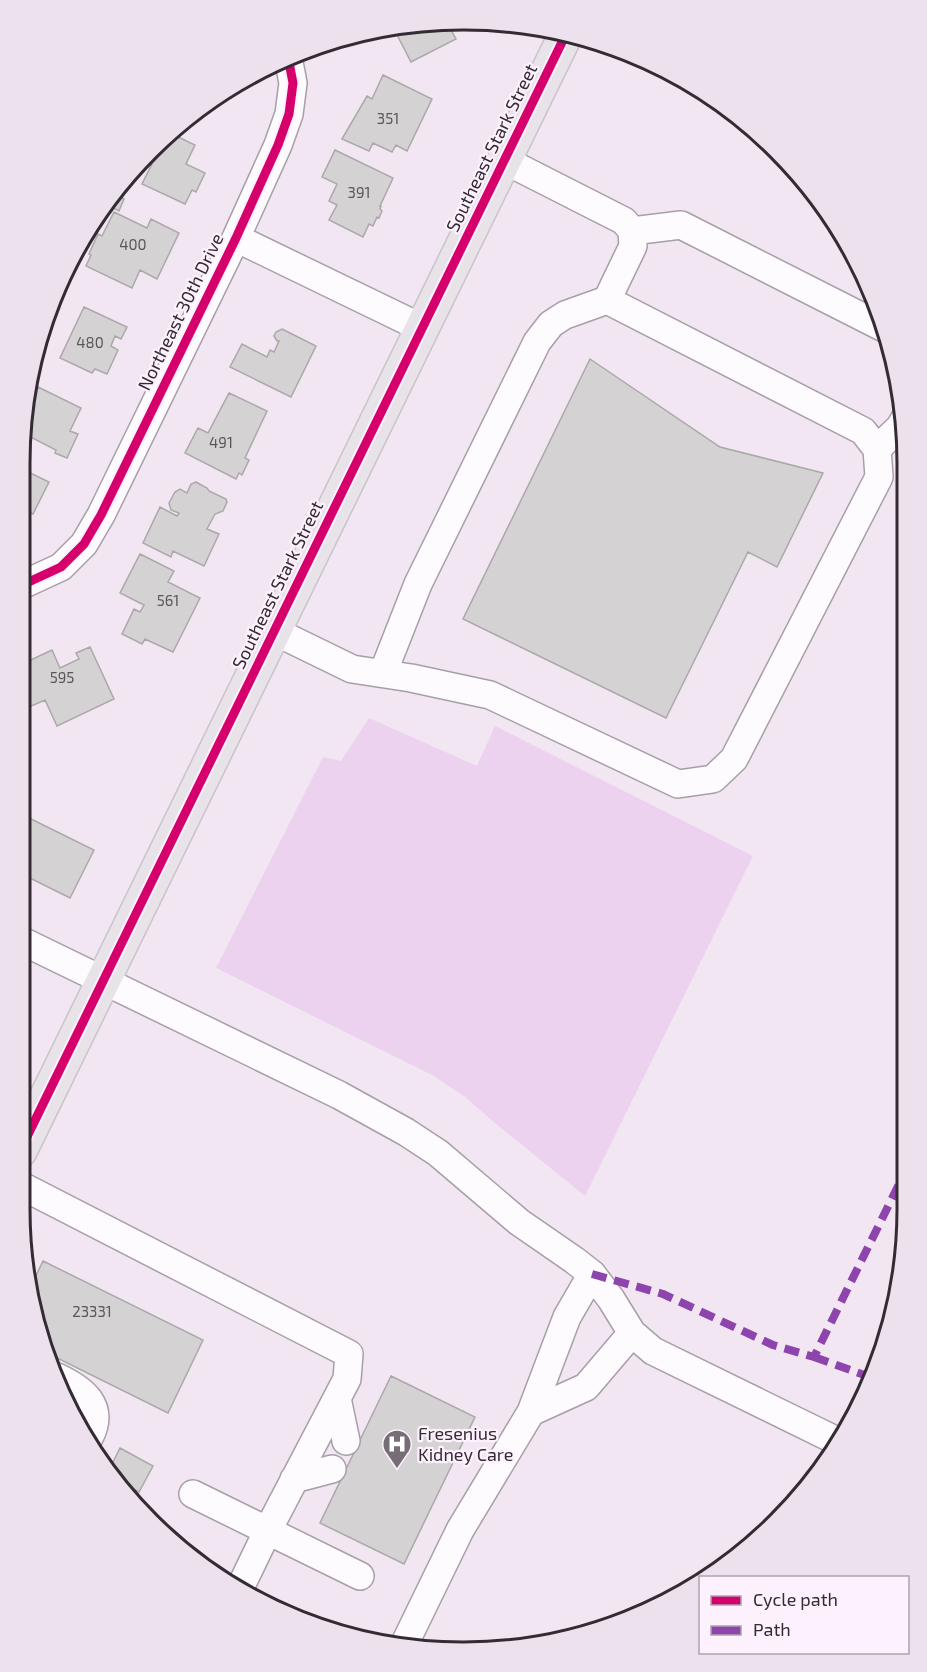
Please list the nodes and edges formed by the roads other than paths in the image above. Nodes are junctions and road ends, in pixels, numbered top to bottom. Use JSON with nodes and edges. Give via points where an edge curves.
{"nodes":[{"id":1,"x":562,"y":42,"type":"edge"},
{"id":2,"x":290,"y":67,"type":"edge"},
{"id":3,"x":504,"y":160,"type":"junction"},
{"id":4,"x":632,"y":231,"type":"junction"},
{"id":5,"x":236,"y":238,"type":"junction"},
{"id":6,"x":607,"y":300,"type":"junction"},
{"id":7,"x":873,"y":323,"type":"edge"},
{"id":8,"x":422,"y":328,"type":"junction"},
{"id":9,"x":896,"y":431,"type":"edge"},
{"id":10,"x":877,"y":449,"type":"junction"},
{"id":11,"x":30,"y":581,"type":"edge"},
{"id":12,"x":274,"y":631,"type":"junction"},
{"id":13,"x":383,"y":673,"type":"junction"},
{"id":14,"x":30,"y":945,"type":"edge"},
{"id":15,"x":102,"y":981,"type":"junction"},
{"id":16,"x":30,"y":1130,"type":"edge"},
{"id":17,"x":30,"y":1190,"type":"edge"},
{"id":18,"x":592,"y":1274,"type":"junction"},
{"id":19,"x":632,"y":1333,"type":"junction"},
{"id":20,"x":66,"y":1381,"type":"edge"},
{"id":21,"x":337,"y":1398,"type":"junction"},
{"id":22,"x":531,"y":1412,"type":"junction"},
{"id":23,"x":93,"y":1432,"type":"edge"},
{"id":24,"x":831,"y":1438,"type":"edge"},
{"id":25,"x":346,"y":1441,"type":"dead end"},
{"id":26,"x":332,"y":1469,"type":"dead end"},
{"id":27,"x":294,"y":1479,"type":"junction"},
{"id":28,"x":193,"y":1494,"type":"dead end"},
{"id":29,"x":268,"y":1530,"type":"junction"},
{"id":30,"x":360,"y":1576,"type":"dead end"},
{"id":31,"x":243,"y":1582,"type":"edge"},
{"id":32,"x":407,"y":1638,"type":"edge"}],
"edges":[{"from":1,"to":3,"type":"main road","name":"Southeast Stark Street"},
{"from":2,"to":5,"type":"street","name":"Northeast 30th Drive","via":[[293,83],[289,114]]},
{"from":3,"to":4,"type":"street","via":[[608,212]]},
{"from":3,"to":8,"type":"main road","name":"Southeast Stark Street"},
{"from":4,"to":6,"type":"street","via":[[633,246]]},
{"from":4,"to":7,"type":"street","via":[[681,225]]},
{"from":5,"to":8,"type":"street"},
{"from":5,"to":11,"type":"street","name":"Northeast 30th Drive","via":[[84,544],[61,567]]},
{"from":6,"to":10,"type":"street","via":[[863,431]]},
{"from":6,"to":13,"type":"street","via":[[565,315],[550,324],[537,342],[418,584]]},
{"from":8,"to":12,"type":"main road","name":"Southeast Stark Street"},
{"from":9,"to":10,"type":"street"},
{"from":10,"to":13,"type":"street","via":[[879,477],[734,759],[713,779],[678,784],[490,695]]},
{"from":12,"to":13,"type":"street","via":[[352,669]]},
{"from":12,"to":15,"type":"main road","name":"Southeast Stark Street"},
{"from":14,"to":15,"type":"street"},
{"from":15,"to":16,"type":"main road","name":"Southeast Stark Street"},
{"from":15,"to":18,"type":"street","via":[[339,1095],[406,1132]]},
{"from":17,"to":21,"type":"street","via":[[349,1354],[347,1380]]},
{"from":18,"to":19,"type":"street"},
{"from":18,"to":22,"type":"street","via":[[567,1317]]},
{"from":19,"to":22,"type":"street","via":[[586,1387]]},
{"from":19,"to":24,"type":"street","via":[[654,1351]]},
{"from":20,"to":23,"type":"street","via":[[90,1400],[95,1414]]},
{"from":21,"to":25,"type":"street"},
{"from":21,"to":27,"type":"street"},
{"from":22,"to":32,"type":"street","via":[[460,1530]]},
{"from":26,"to":27,"type":"street"},
{"from":27,"to":29,"type":"street"},
{"from":28,"to":29,"type":"street"},
{"from":29,"to":30,"type":"street"},
{"from":29,"to":31,"type":"street"}]}
